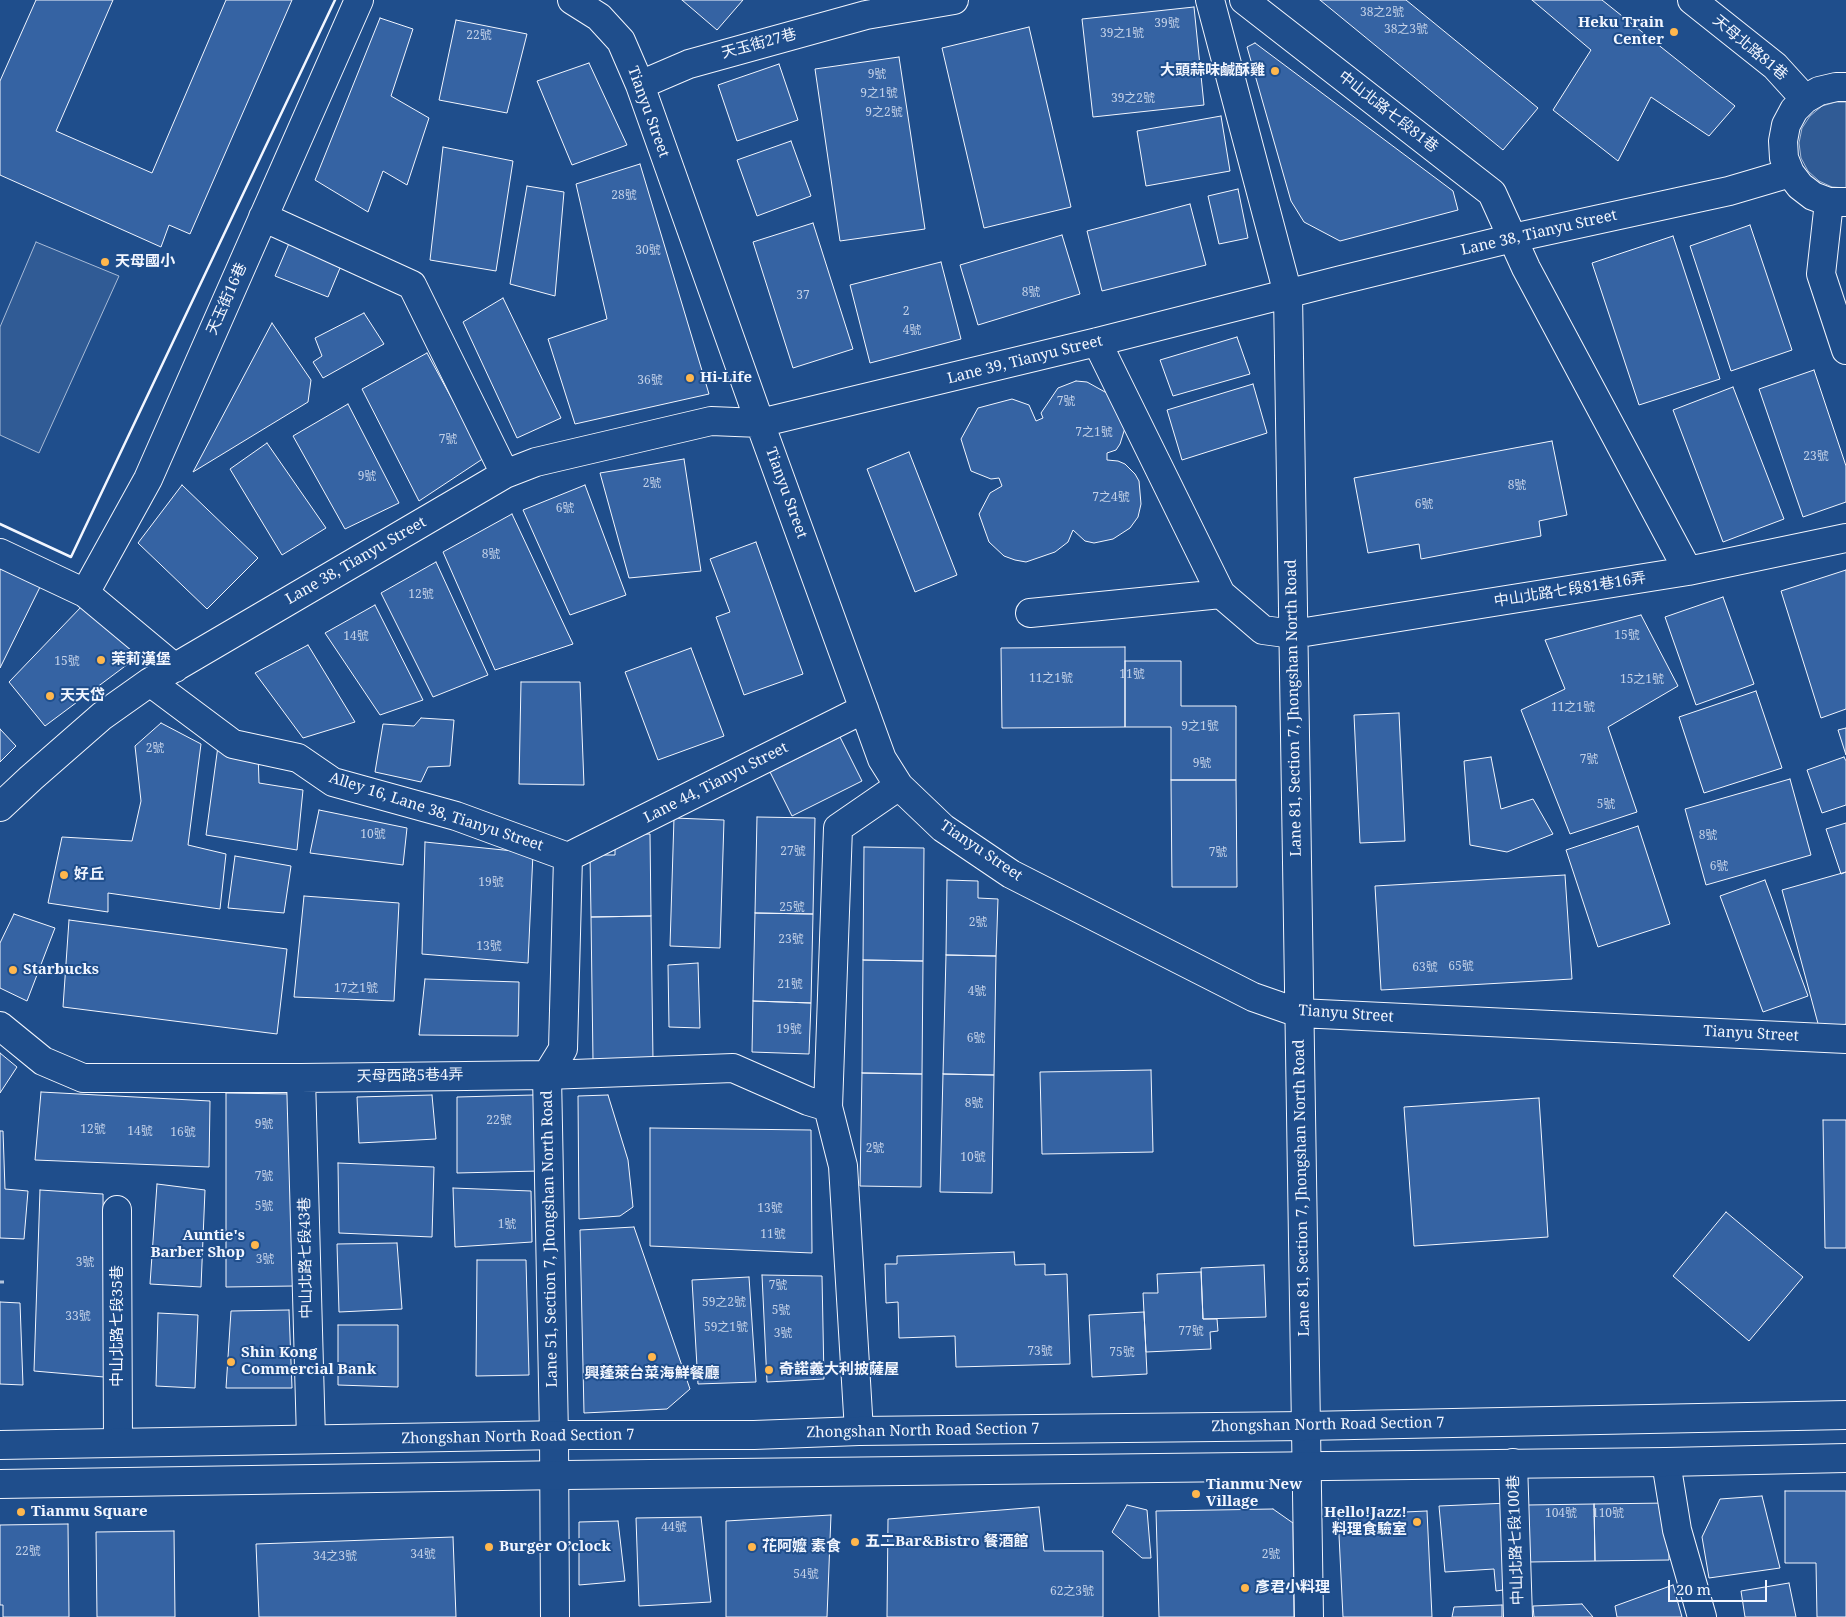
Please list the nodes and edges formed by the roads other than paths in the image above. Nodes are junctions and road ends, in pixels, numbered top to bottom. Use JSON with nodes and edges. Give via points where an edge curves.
{"nodes":[{"id":1,"x":359,"y":0,"type":"edge"},
{"id":2,"x":572,"y":0,"type":"edge"},
{"id":3,"x":954,"y":0,"type":"edge"},
{"id":4,"x":1210,"y":0,"type":"edge"},
{"id":5,"x":1244,"y":0,"type":"edge"},
{"id":6,"x":1692,"y":0,"type":"edge"},
{"id":7,"x":866,"y":8,"type":"edge"},
{"id":8,"x":640,"y":85,"type":"junction"},
{"id":9,"x":1846,"y":87,"type":"edge"},
{"id":10,"x":1806,"y":99,"type":"junction"},
{"id":11,"x":1790,"y":173,"type":"junction"},
{"id":12,"x":1837,"y":202,"type":"edge"},
{"id":13,"x":263,"y":217,"type":"junction"},
{"id":14,"x":1513,"y":238,"type":"junction"},
{"id":15,"x":1288,"y":294,"type":"junction"},
{"id":16,"x":1097,"y":342,"type":"junction"},
{"id":17,"x":1846,"y":350,"type":"edge"},
{"id":18,"x":760,"y":423,"type":"junction"},
{"id":19,"x":505,"y":474,"type":"junction"},
{"id":20,"x":1846,"y":538,"type":"edge"},
{"id":21,"x":0,"y":553,"type":"edge"},
{"id":22,"x":1688,"y":572,"type":"junction"},
{"id":23,"x":84,"y":593,"type":"junction"},
{"id":24,"x":1221,"y":594,"type":"junction"},
{"id":25,"x":1030,"y":613,"type":"dead end"},
{"id":26,"x":1293,"y":634,"type":"junction"},
{"id":27,"x":175,"y":668,"type":"junction"},
{"id":28,"x":150,"y":682,"type":"junction"},
{"id":29,"x":864,"y":709,"type":"junction"},
{"id":30,"x":900,"y":786,"type":"junction"},
{"id":31,"x":0,"y":807,"type":"edge"},
{"id":32,"x":568,"y":857,"type":"junction"},
{"id":33,"x":1300,"y":1013,"type":"junction"},
{"id":34,"x":0,"y":1026,"type":"edge"},
{"id":35,"x":1846,"y":1039,"type":"edge"},
{"id":36,"x":547,"y":1075,"type":"junction"},
{"id":37,"x":301,"y":1078,"type":"junction"},
{"id":38,"x":828,"y":1106,"type":"junction"},
{"id":39,"x":117,"y":1210,"type":"dead end"},
{"id":40,"x":1846,"y":1415,"type":"edge"},
{"id":41,"x":1305,"y":1426,"type":"junction"},
{"id":42,"x":859,"y":1432,"type":"junction"},
{"id":43,"x":554,"y":1436,"type":"junction"},
{"id":44,"x":310,"y":1439,"type":"junction"},
{"id":45,"x":118,"y":1442,"type":"junction"},
{"id":46,"x":0,"y":1445,"type":"edge"},
{"id":47,"x":1846,"y":1458,"type":"edge"},
{"id":48,"x":1666,"y":1462,"type":"junction"},
{"id":49,"x":1513,"y":1463,"type":"junction"},
{"id":50,"x":1306,"y":1467,"type":"junction"},
{"id":51,"x":554,"y":1475,"type":"junction"},
{"id":52,"x":0,"y":1484,"type":"edge"},
{"id":53,"x":554,"y":1617,"type":"edge"},
{"id":54,"x":1309,"y":1617,"type":"edge"},
{"id":55,"x":1518,"y":1617,"type":"edge"},
{"id":56,"x":1702,"y":1617,"type":"edge"}],
"edges":[{"from":1,"to":13,"type":"street","name":"天玉街16巷"},
{"from":2,"to":8,"type":"street","name":"Tianyu Street","via":[[599,17],[621,41]]},
{"from":3,"to":7,"type":"street"},
{"from":4,"to":15,"type":"street","name":"Lane 81, Section 7, Jhongshan North Road"},
{"from":5,"to":14,"type":"street","name":"中山北路七段81巷","via":[[1492,193]]},
{"from":6,"to":10,"type":"street","name":"天母北路81巷","via":[[1776,66]]},
{"from":7,"to":8,"type":"street","name":"天玉街27巷","via":[[688,64]]},
{"from":8,"to":18,"type":"street","name":"Tianyu Street"},
{"from":9,"to":10,"type":"street","via":[[1819,90]]},
{"from":10,"to":11,"type":"street","via":[[1794,110],[1786,125],[1784,158]]},
{"from":11,"to":12,"type":"street","via":[[1813,196]]},
{"from":11,"to":14,"type":"street","name":"Lane 38, Tianyu Street","via":[[1729,191]]},
{"from":12,"to":17,"type":"street","via":[[1821,274]]},
{"from":13,"to":19,"type":"street","via":[[412,285]]},
{"from":13,"to":23,"type":"street","name":"天玉街16巷","via":[[148,480]]},
{"from":14,"to":15,"type":"street","name":"Lane 38, Tianyu Street"},
{"from":14,"to":22,"type":"street","name":"中山北路七段81巷"},
{"from":15,"to":16,"type":"street","name":"Lane 39, Tianyu Street"},
{"from":15,"to":26,"type":"street","name":"Lane 81, Section 7, Jhongshan North Road"},
{"from":16,"to":18,"type":"street","name":"Lane 39, Tianyu Street"},
{"from":16,"to":24,"type":"street"},
{"from":18,"to":19,"type":"street","name":"Lane 38, Tianyu Street","via":[[711,420],[536,462]]},
{"from":18,"to":29,"type":"street","name":"Tianyu Street"},
{"from":19,"to":27,"type":"street","name":"Lane 38, Tianyu Street"},
{"from":20,"to":22,"type":"street","name":"中山北路七段81巷16弄"},
{"from":21,"to":23,"type":"street"},
{"from":22,"to":26,"type":"street","name":"中山北路七段81巷16弄"},
{"from":23,"to":27,"type":"street"},
{"from":24,"to":25,"type":"street"},
{"from":24,"to":26,"type":"street","name":"中山北路七段81巷16弄","via":[[1263,630]]},
{"from":26,"to":33,"type":"street","name":"Lane 81, Section 7, Jhongshan North Road"},
{"from":27,"to":28,"type":"street","name":"Lane 38, Tianyu Street"},
{"from":28,"to":31,"type":"street","name":"Lane 38, Tianyu Street","via":[[102,716]]},
{"from":28,"to":32,"type":"street","name":"Alley 16, Lane 38, Tianyu Street","via":[[233,744],[298,758],[333,782],[456,816]]},
{"from":29,"to":30,"type":"street","name":"Tianyu Street","via":[[882,759]]},
{"from":29,"to":32,"type":"street","name":"Lane 44, Tianyu Street"},
{"from":30,"to":33,"type":"street","name":"Tianyu Street","via":[[943,828],[1011,874],[1252,997]]},
{"from":30,"to":38,"type":"street","via":[[838,828]]},
{"from":32,"to":36,"type":"street","name":"Lane 51, Section 7, Jhongshan North Road","via":[[563,1049]]},
{"from":33,"to":35,"type":"street","name":"Tianyu Street"},
{"from":33,"to":41,"type":"street","name":"Lane 81, Section 7, Jhongshan North Road"},
{"from":34,"to":37,"type":"street","name":"天母西路5巷4弄","via":[[43,1061],[83,1078]]},
{"from":36,"to":37,"type":"street","name":"天母西路5巷4弄"},
{"from":36,"to":38,"type":"street","name":"天母西路5巷4弄","via":[[733,1068],[808,1101]]},
{"from":36,"to":43,"type":"street","name":"Lane 51, Section 7, Jhongshan North Road"},
{"from":37,"to":44,"type":"street","name":"中山北路七段43巷"},
{"from":38,"to":42,"type":"street","via":[[843,1166]]},
{"from":39,"to":45,"type":"street","name":"中山北路七段35巷"},
{"from":40,"to":41,"type":"street","name":"Zhongshan North Road Section 7"},
{"from":41,"to":42,"type":"street","name":"Zhongshan North Road Section 7"},
{"from":41,"to":50,"type":"street","name":"Lane 81, Section 7, Jhongshan North Road"},
{"from":42,"to":43,"type":"street","name":"Zhongshan North Road Section 7"},
{"from":43,"to":44,"type":"street","name":"Zhongshan North Road Section 7"},
{"from":43,"to":51,"type":"street","name":"Lane 51, Section 7, Jhongshan North Road"},
{"from":44,"to":45,"type":"street","name":"Zhongshan North Road Section 7"},
{"from":45,"to":46,"type":"street","name":"Zhongshan North Road Section 7"},
{"from":47,"to":48,"type":"street"},
{"from":48,"to":49,"type":"street"},
{"from":48,"to":56,"type":"street","via":[[1677,1530]]},
{"from":49,"to":50,"type":"street"},
{"from":49,"to":55,"type":"street","name":"中山北路七段100巷"},
{"from":50,"to":51,"type":"street"},
{"from":50,"to":54,"type":"street","name":"Lane 81, Section 7, Jhongshan North Road"},
{"from":51,"to":52,"type":"street"},
{"from":51,"to":53,"type":"street","name":"Lane 51, Section 7, Jhongshan North Road"}]}
